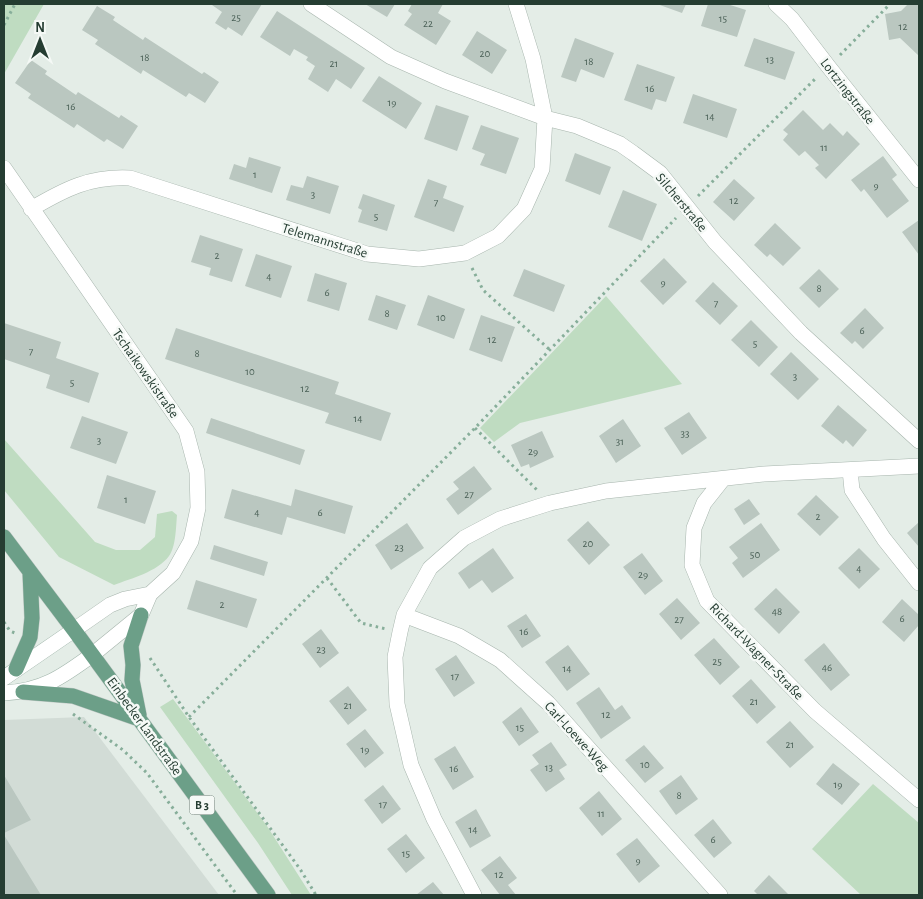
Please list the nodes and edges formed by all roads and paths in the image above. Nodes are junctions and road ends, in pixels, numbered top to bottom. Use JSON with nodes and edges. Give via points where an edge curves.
{"nodes":[{"id":1,"x":15,"y":4,"type":"edge"},
{"id":2,"x":311,"y":4,"type":"edge"},
{"id":3,"x":516,"y":4,"type":"edge"},
{"id":4,"x":776,"y":4,"type":"edge"},
{"id":5,"x":890,"y":4,"type":"edge"},
{"id":6,"x":4,"y":25,"type":"edge"},
{"id":7,"x":828,"y":66,"type":"junction"},
{"id":8,"x":545,"y":118,"type":"junction"},
{"id":9,"x":4,"y":168,"type":"edge"},
{"id":10,"x":919,"y":180,"type":"edge"},
{"id":11,"x":687,"y":207,"type":"junction"},
{"id":12,"x":31,"y":209,"type":"junction"},
{"id":13,"x":465,"y":253,"type":"junction"},
{"id":14,"x":550,"y":350,"type":"junction"},
{"id":15,"x":475,"y":428,"type":"junction"},
{"id":16,"x":919,"y":441,"type":"edge"},
{"id":17,"x":919,"y":466,"type":"edge"},
{"id":18,"x":850,"y":470,"type":"junction"},
{"id":19,"x":723,"y":479,"type":"junction"},
{"id":20,"x":550,"y":503,"type":"junction"},
{"id":21,"x":4,"y":537,"type":"edge"},
{"id":22,"x":30,"y":572,"type":"junction"},
{"id":23,"x":327,"y":578,"type":"junction"},
{"id":24,"x":919,"y":583,"type":"edge"},
{"id":25,"x":150,"y":594,"type":"junction"},
{"id":26,"x":141,"y":615,"type":"junction"},
{"id":27,"x":404,"y":615,"type":"junction"},
{"id":28,"x":74,"y":630,"type":"junction"},
{"id":29,"x":400,"y":632,"type":"junction"},
{"id":30,"x":146,"y":651,"type":"dead end"},
{"id":31,"x":92,"y":656,"type":"junction"},
{"id":32,"x":16,"y":668,"type":"junction"},
{"id":33,"x":4,"y":678,"type":"edge"},
{"id":34,"x":4,"y":692,"type":"edge"},
{"id":35,"x":23,"y":692,"type":"junction"},
{"id":36,"x":69,"y":712,"type":"dead end"},
{"id":37,"x":189,"y":717,"type":"junction"},
{"id":38,"x":139,"y":719,"type":"junction"},
{"id":39,"x":919,"y":800,"type":"edge"},
{"id":40,"x":237,"y":895,"type":"edge"},
{"id":41,"x":268,"y":895,"type":"edge"},
{"id":42,"x":316,"y":895,"type":"edge"},
{"id":43,"x":474,"y":895,"type":"edge"},
{"id":44,"x":720,"y":895,"type":"edge"}],
"edges":[{"from":1,"to":6,"type":"path"},
{"from":2,"to":8,"type":"street","name":"Silcherstraße","via":[[391,57],[444,81]]},
{"from":3,"to":8,"type":"street","name":"Telemannstraße","via":[[534,59]]},
{"from":4,"to":7,"type":"street","name":"Lortzingstraße","via":[[792,19]]},
{"from":5,"to":7,"type":"path"},
{"from":7,"to":10,"type":"street","name":"Lortzingstraße"},
{"from":7,"to":11,"type":"path"},
{"from":8,"to":11,"type":"street","name":"Silcherstraße","via":[[577,126],[620,144],[660,173]]},
{"from":8,"to":13,"type":"street","name":"Telemannstraße","via":[[542,168],[524,209],[498,236]]},
{"from":9,"to":12,"type":"street","name":"Tschaikowskistraße"},
{"from":11,"to":14,"type":"path"},
{"from":11,"to":16,"type":"street","name":"Silcherstraße","via":[[715,242],[801,333]]},
{"from":12,"to":13,"type":"street","name":"Telemannstraße","via":[[63,190],[89,181],[130,178],[367,254],[419,259]]},
{"from":12,"to":25,"type":"street","name":"Tschaikowskistraße","via":[[186,431],[197,472],[198,508],[191,541],[173,573]]},
{"from":13,"to":14,"type":"path","via":[[483,290]]},
{"from":14,"to":15,"type":"path"},
{"from":15,"to":20,"type":"path"},
{"from":15,"to":23,"type":"path"},
{"from":17,"to":18,"type":"street"},
{"from":18,"to":19,"type":"street"},
{"from":18,"to":24,"type":"street","via":[[852,490],[884,539]]},
{"from":19,"to":20,"type":"street","via":[[606,491]]},
{"from":19,"to":39,"type":"street","name":"Richard-Wagner-Straße","via":[[704,503],[694,528],[692,564],[707,601],[815,711]]},
{"from":20,"to":27,"type":"street","via":[[500,519],[464,538],[430,568]]},
{"from":21,"to":22,"type":"main road","number":"B 3"},
{"from":22,"to":28,"type":"main road","number":"B 3"},
{"from":22,"to":32,"type":"main road","via":[[30,637]]},
{"from":23,"to":29,"type":"path","via":[[361,623]]},
{"from":23,"to":37,"type":"path"},
{"from":25,"to":26,"type":"street","name":"Tschaikowskistraße"},
{"from":25,"to":28,"type":"street","via":[[110,605]]},
{"from":26,"to":31,"type":"street","name":"Tschaikowskistraße"},
{"from":26,"to":38,"type":"main road","via":[[131,646],[132,680]]},
{"from":27,"to":29,"type":"street"},
{"from":27,"to":44,"type":"street","name":"Carl-Loewe-Weg","via":[[459,636],[500,660],[548,703]]},
{"from":28,"to":31,"type":"main road","name":"Einbecker Landstraße","number":"B 3"},
{"from":28,"to":32,"type":"street"},
{"from":29,"to":43,"type":"street","via":[[395,657],[396,704],[411,765],[434,819]]},
{"from":30,"to":37,"type":"path"},
{"from":31,"to":35,"type":"street","name":"Tschaikowskistraße","via":[[44,685]]},
{"from":31,"to":38,"type":"main road","name":"Einbecker Landstraße","number":"B 3"},
{"from":32,"to":33,"type":"street"},
{"from":34,"to":35,"type":"street","name":"Tschaikowskistraße"},
{"from":35,"to":38,"type":"main road","via":[[73,696]]},
{"from":36,"to":40,"type":"path","via":[[123,750],[147,774]]},
{"from":37,"to":42,"type":"path"},
{"from":38,"to":41,"type":"main road","name":"Einbecker Landstraße","number":"B 3"}]}
